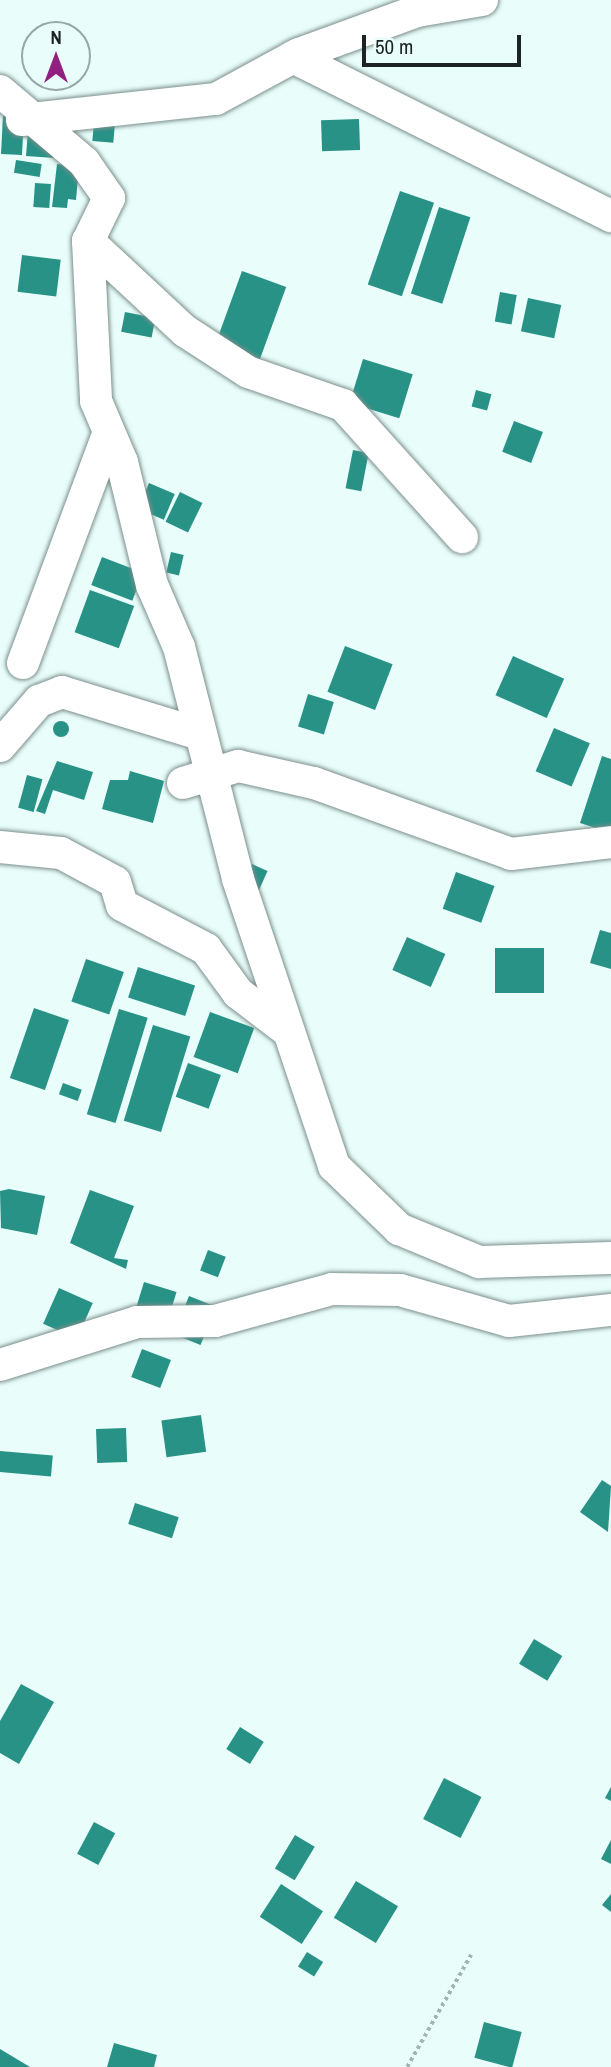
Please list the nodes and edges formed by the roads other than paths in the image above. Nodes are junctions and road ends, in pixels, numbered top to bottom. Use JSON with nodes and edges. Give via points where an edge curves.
{"nodes":[{"id":1,"x":482,"y":0,"type":"edge"},
{"id":2,"x":293,"y":57,"type":"junction"},
{"id":3,"x":0,"y":91,"type":"edge"},
{"id":4,"x":0,"y":120,"type":"edge"},
{"id":5,"x":31,"y":120,"type":"junction"},
{"id":6,"x":611,"y":216,"type":"edge"},
{"id":7,"x":88,"y":241,"type":"junction"},
{"id":8,"x":109,"y":432,"type":"junction"},
{"id":9,"x":462,"y":537,"type":"dead end"},
{"id":10,"x":23,"y":663,"type":"dead end"},
{"id":11,"x":199,"y":734,"type":"junction"},
{"id":12,"x":0,"y":746,"type":"edge"},
{"id":13,"x":214,"y":775,"type":"junction"},
{"id":14,"x":183,"y":783,"type":"dead end"},
{"id":15,"x":611,"y":842,"type":"edge"},
{"id":16,"x":0,"y":847,"type":"edge"},
{"id":17,"x":289,"y":1032,"type":"junction"},
{"id":18,"x":611,"y":1258,"type":"edge"},
{"id":19,"x":611,"y":1310,"type":"edge"},
{"id":20,"x":0,"y":1365,"type":"edge"}],
"edges":[{"from":1,"to":2,"type":"street","via":[[417,11]]},
{"from":2,"to":5,"type":"street","via":[[216,99]]},
{"from":2,"to":6,"type":"street"},
{"from":3,"to":5,"type":"street"},
{"from":4,"to":5,"type":"street"},
{"from":5,"to":7,"type":"street","via":[[84,162],[109,198]]},
{"from":7,"to":8,"type":"street","via":[[96,401]]},
{"from":7,"to":9,"type":"street","via":[[185,331],[248,372],[343,405]]},
{"from":8,"to":10,"type":"street"},
{"from":8,"to":11,"type":"street","via":[[152,585],[179,647]]},
{"from":11,"to":12,"type":"street","via":[[62,692],[39,701]]},
{"from":11,"to":13,"type":"street"},
{"from":13,"to":14,"type":"street"},
{"from":13,"to":15,"type":"street","via":[[237,766],[314,783],[511,853]]},
{"from":13,"to":17,"type":"street","via":[[238,879]]},
{"from":16,"to":17,"type":"street","via":[[61,853],[115,882],[122,905],[206,949],[237,993]]},
{"from":17,"to":18,"type":"street","via":[[334,1166],[399,1229],[479,1262]]},
{"from":19,"to":20,"type":"street","via":[[509,1321],[400,1290],[332,1289],[215,1321],[137,1322]]}]}
